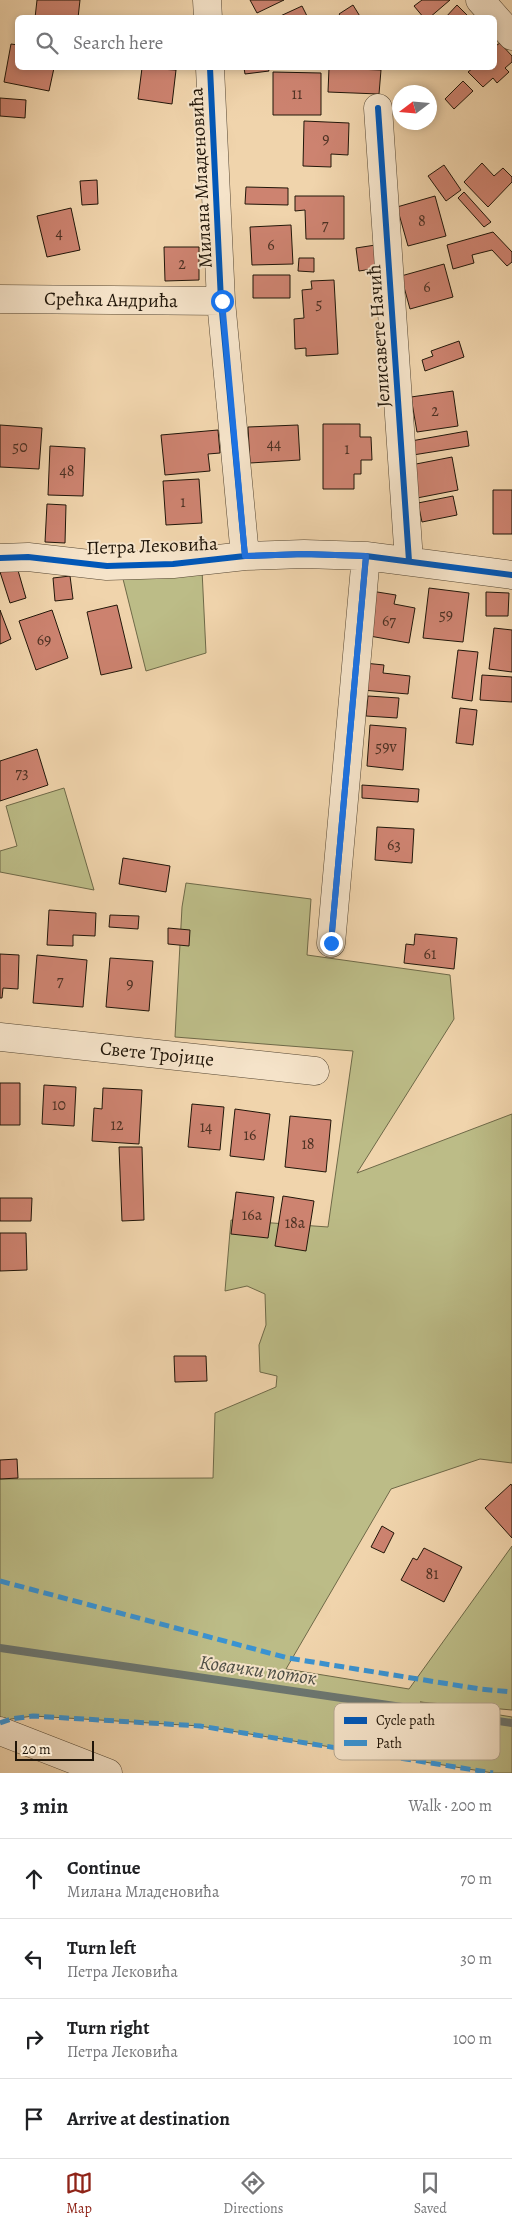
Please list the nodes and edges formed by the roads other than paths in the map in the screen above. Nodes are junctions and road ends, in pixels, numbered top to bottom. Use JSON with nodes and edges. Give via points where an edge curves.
{"nodes":[{"id":1,"x":207,"y":0,"type":"edge"},
{"id":2,"x":480,"y":0,"type":"edge"},
{"id":3,"x":208,"y":15,"type":"edge"},
{"id":4,"x":493,"y":15,"type":"edge"},
{"id":5,"x":497,"y":19,"type":"edge"},
{"id":6,"x":512,"y":36,"type":"edge"},
{"id":7,"x":210,"y":70,"type":"edge"},
{"id":8,"x":378,"y":108,"type":"dead end"},
{"id":9,"x":0,"y":299,"type":"edge"},
{"id":10,"x":222,"y":301,"type":"junction"},
{"id":11,"x":245,"y":556,"type":"junction"},
{"id":12,"x":366,"y":556,"type":"junction"},
{"id":13,"x":0,"y":558,"type":"edge"},
{"id":14,"x":409,"y":561,"type":"junction"},
{"id":15,"x":512,"y":575,"type":"edge"},
{"id":16,"x":331,"y":943,"type":"dead end"},
{"id":17,"x":0,"y":1037,"type":"edge"},
{"id":18,"x":315,"y":1071,"type":"dead end"},
{"id":19,"x":0,"y":1731,"type":"edge"},
{"id":20,"x":108,"y":1773,"type":"edge"}],
"edges":[{"from":1,"to":3,"type":"street"},
{"from":2,"to":4,"type":"street"},
{"from":5,"to":6,"type":"street"},
{"from":7,"to":10,"type":"street","name":"Милана Младеновића"},
{"from":8,"to":14,"type":"street","name":"Јелисавете Начић"},
{"from":9,"to":10,"type":"street","name":"Срећка Андрића"},
{"from":10,"to":11,"type":"street","name":"Милана Младеновића"},
{"from":11,"to":12,"type":"street","name":"Петра Лековића"},
{"from":11,"to":13,"type":"street","name":"Петра Лековића","via":[[173,564],[106,566],[28,557]]},
{"from":12,"to":14,"type":"street","name":"Петра Лековића"},
{"from":12,"to":16,"type":"street"},
{"from":14,"to":15,"type":"street","name":"Петра Лековића"},
{"from":17,"to":18,"type":"street","name":"Свете Тројице"},
{"from":19,"to":20,"type":"street"}]}
